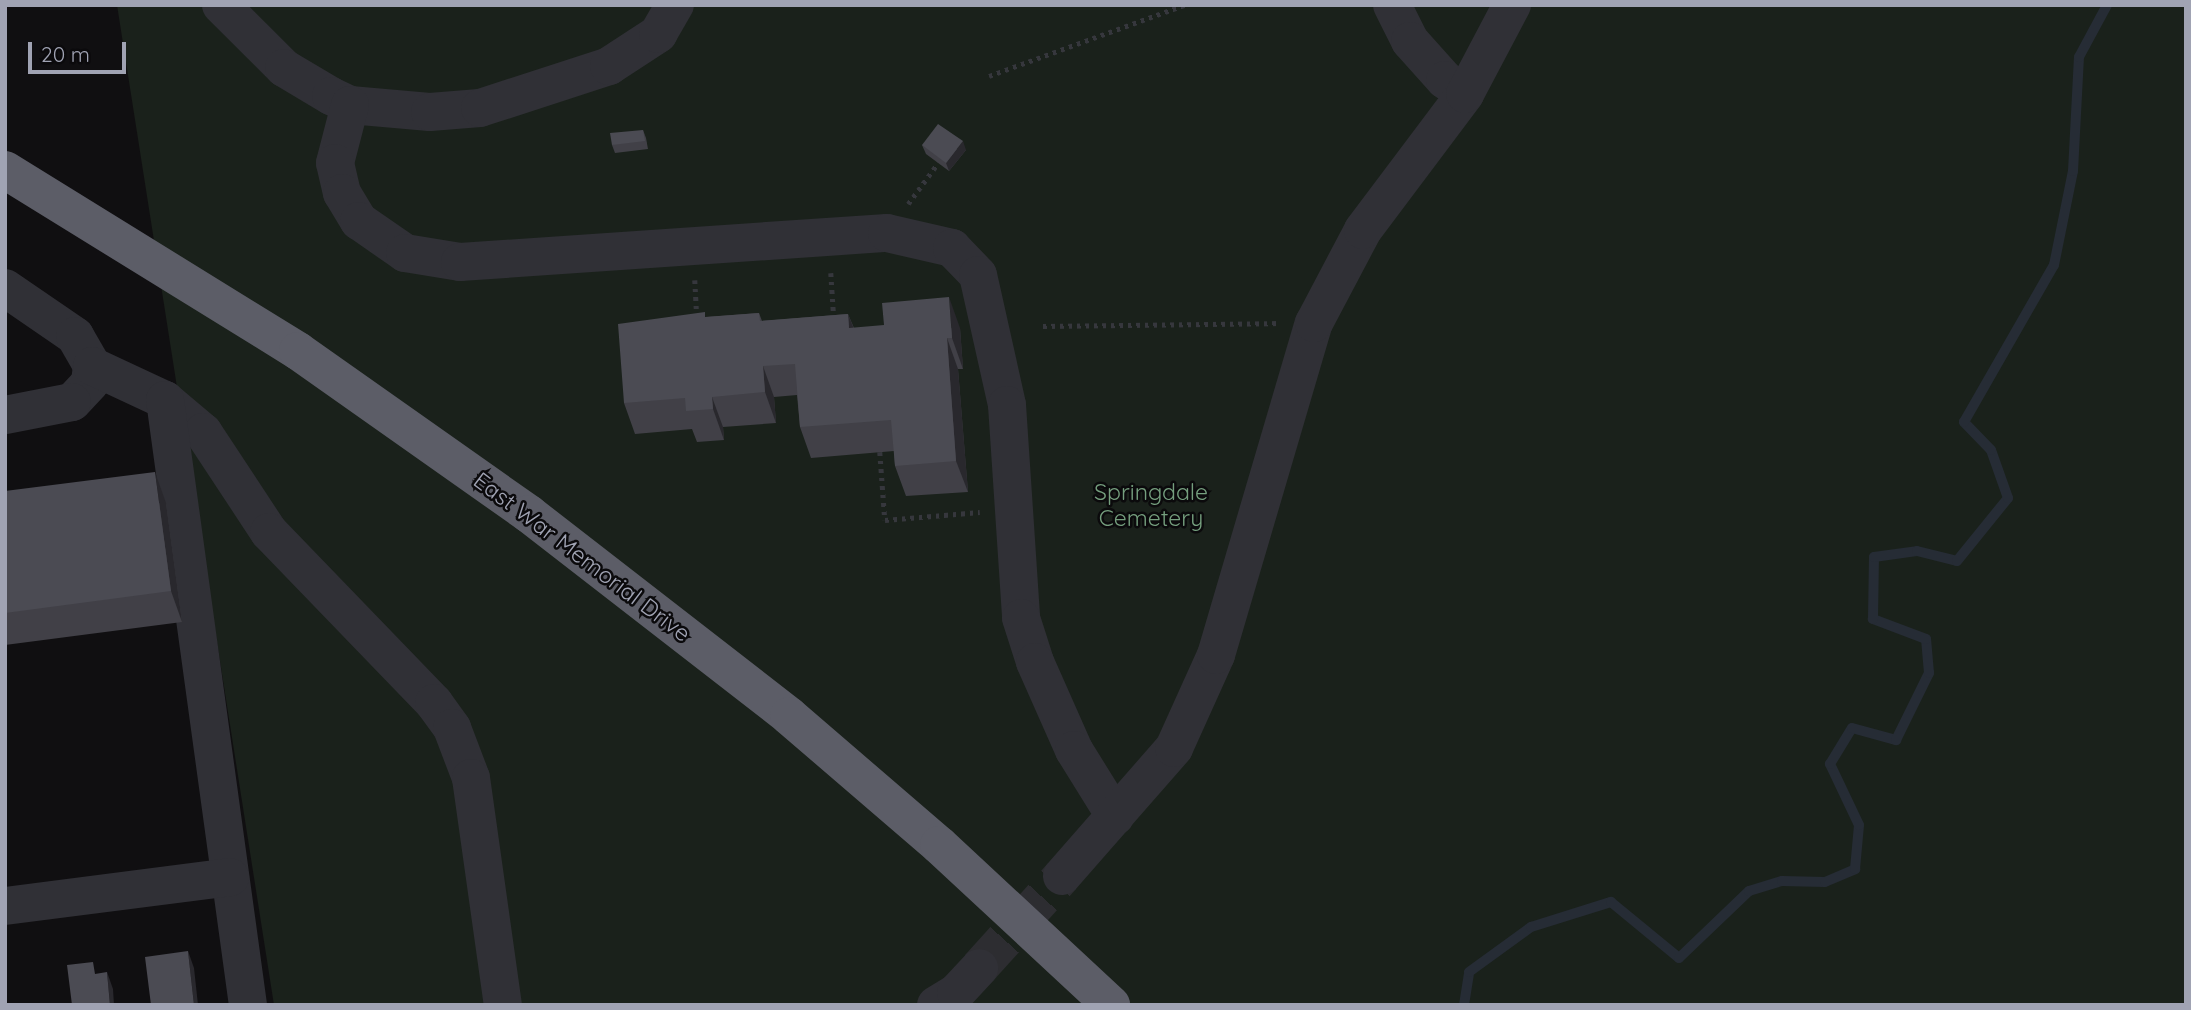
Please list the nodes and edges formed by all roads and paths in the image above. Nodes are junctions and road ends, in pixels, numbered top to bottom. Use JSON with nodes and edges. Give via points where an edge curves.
{"nodes":[{"id":1,"x":221,"y":5,"type":"edge"},
{"id":2,"x":675,"y":5,"type":"edge"},
{"id":3,"x":1184,"y":5,"type":"edge"},
{"id":4,"x":1392,"y":5,"type":"edge"},
{"id":5,"x":1512,"y":5,"type":"edge"},
{"id":6,"x":989,"y":76,"type":"dead end"},
{"id":7,"x":1465,"y":94,"type":"junction"},
{"id":8,"x":350,"y":105,"type":"junction"},
{"id":9,"x":938,"y":163,"type":"edge"},
{"id":10,"x":5,"y":170,"type":"edge"},
{"id":11,"x":887,"y":233,"type":"junction"},
{"id":12,"x":831,"y":274,"type":"dead end"},
{"id":13,"x":5,"y":288,"type":"edge"},
{"id":14,"x":695,"y":288,"type":"dead end"},
{"id":15,"x":1314,"y":323,"type":"junction"},
{"id":16,"x":698,"y":326,"type":"edge"},
{"id":17,"x":1043,"y":326,"type":"dead end"},
{"id":18,"x":835,"y":332,"type":"edge"},
{"id":19,"x":92,"y":366,"type":"junction"},
{"id":20,"x":165,"y":400,"type":"junction"},
{"id":21,"x":5,"y":415,"type":"edge"},
{"id":22,"x":880,"y":452,"type":"edge"},
{"id":23,"x":990,"y":511,"type":"dead end"},
{"id":24,"x":1115,"y":816,"type":"junction"},
{"id":25,"x":1062,"y":876,"type":"tunnel mouth"},
{"id":26,"x":230,"y":877,"type":"junction"},
{"id":27,"x":5,"y":906,"type":"edge"},
{"id":28,"x":979,"y":968,"type":"tunnel mouth"},
{"id":29,"x":248,"y":1005,"type":"edge"},
{"id":30,"x":503,"y":1005,"type":"edge"},
{"id":31,"x":936,"y":1005,"type":"edge"},
{"id":32,"x":1111,"y":1005,"type":"edge"}],
"edges":[{"from":1,"to":8,"type":"street","via":[[284,68]]},
{"from":2,"to":8,"type":"street","via":[[658,34],[609,66],[573,81],[480,108],[430,112]]},
{"from":3,"to":6,"type":"path"},
{"from":4,"to":7,"type":"street","via":[[1410,41],[1445,80]]},
{"from":5,"to":7,"type":"street"},
{"from":7,"to":15,"type":"street","via":[[1363,230]]},
{"from":8,"to":11,"type":"street","via":[[335,163],[342,193],[359,221],[405,253],[460,262]]},
{"from":9,"to":11,"type":"path"},
{"from":10,"to":32,"type":"highway","name":"East War Memorial Drive","via":[[298,351],[539,521],[789,716],[939,845]]},
{"from":11,"to":24,"type":"street","via":[[952,248],[978,275],[1007,404],[1021,618],[1035,663],[1074,750]]},
{"from":12,"to":18,"type":"path"},
{"from":13,"to":19,"type":"street","via":[[75,336]]},
{"from":14,"to":16,"type":"path"},
{"from":15,"to":17,"type":"path"},
{"from":15,"to":24,"type":"street","via":[[1216,655],[1174,748]]},
{"from":19,"to":20,"type":"street"},
{"from":19,"to":21,"type":"street","via":[[90,383],[72,402]]},
{"from":20,"to":26,"type":"street"},
{"from":20,"to":30,"type":"street","via":[[203,432],[269,532],[434,703],[452,728],[471,778]]},
{"from":22,"to":23,"type":"path","via":[[885,520]]},
{"from":24,"to":25,"type":"street"},
{"from":26,"to":27,"type":"street"},
{"from":26,"to":29,"type":"street"},
{"from":28,"to":31,"type":"street","via":[[956,993]]}]}
